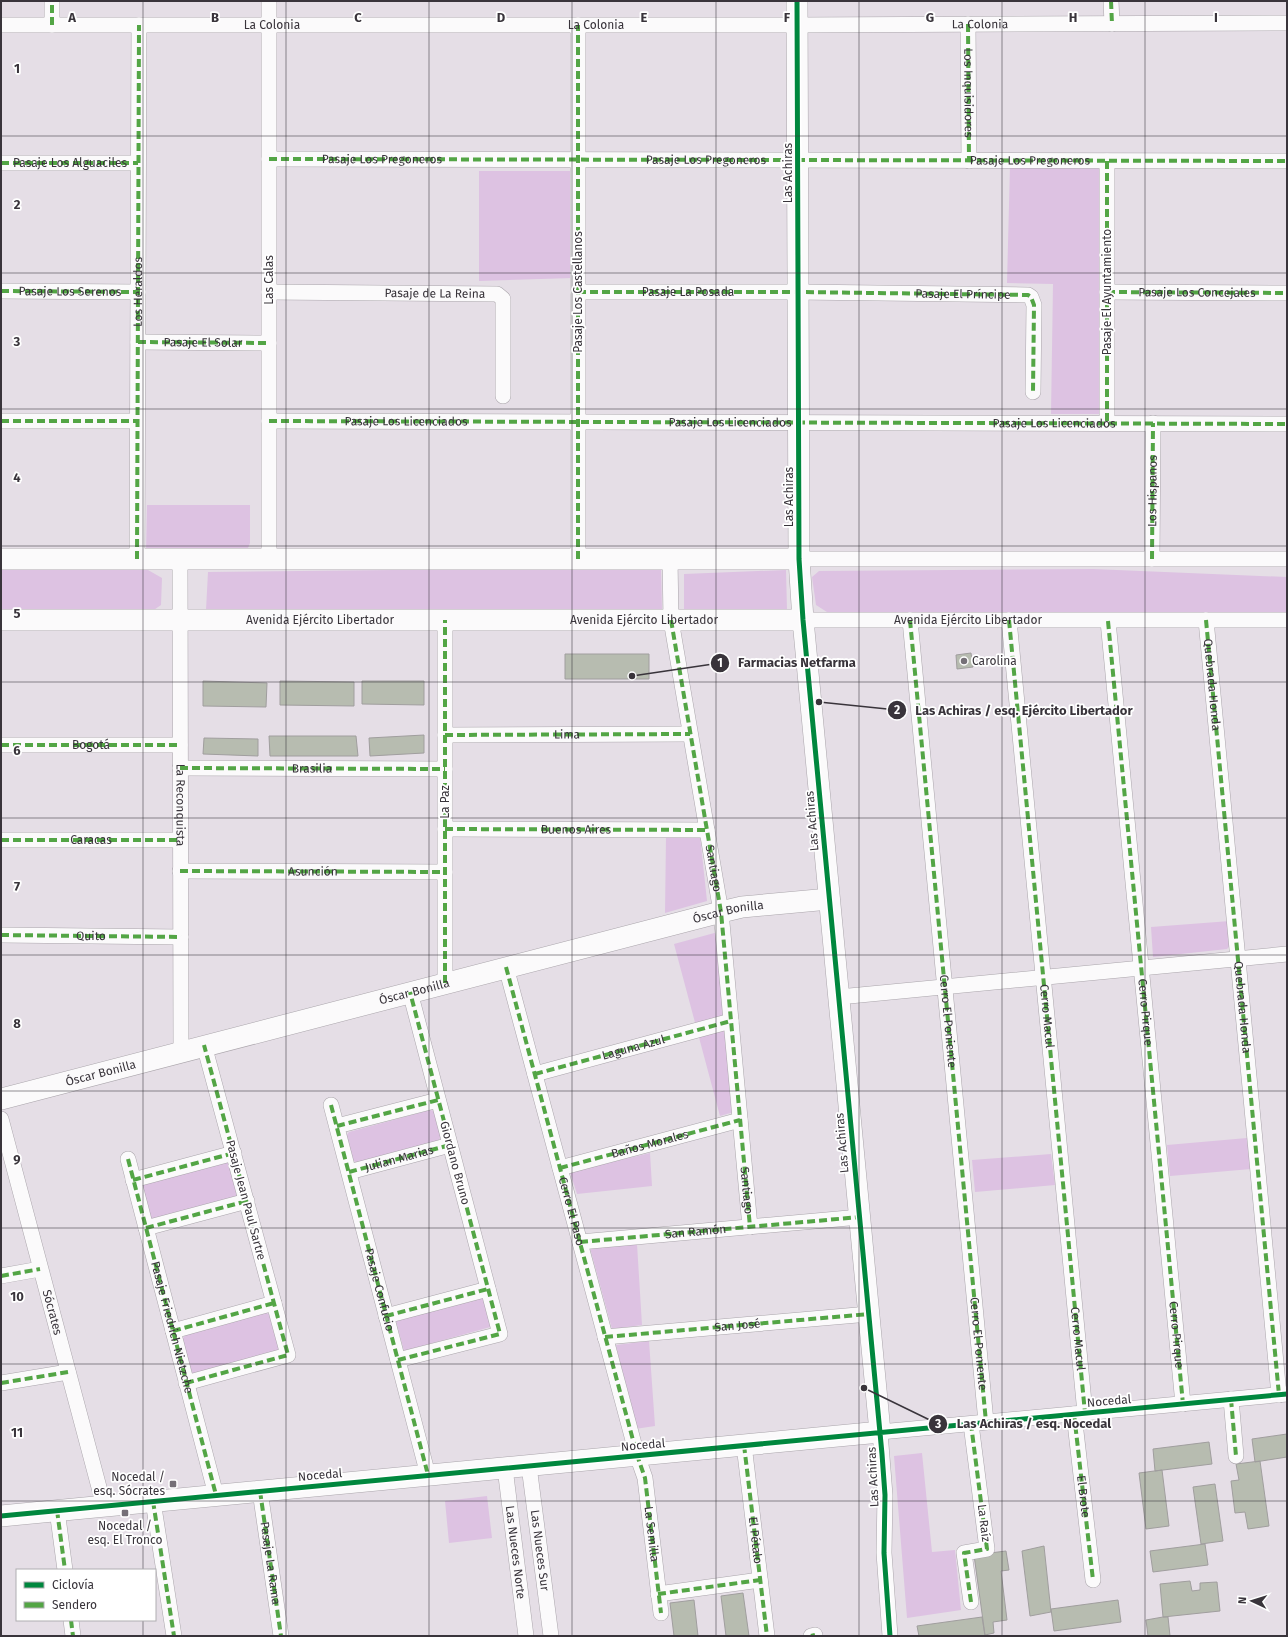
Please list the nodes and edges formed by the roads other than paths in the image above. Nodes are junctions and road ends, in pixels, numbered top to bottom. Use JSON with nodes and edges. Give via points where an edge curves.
{"nodes":[{"id":1,"x":52,"y":1,"type":"edge"},
{"id":2,"x":269,"y":1,"type":"edge"},
{"id":3,"x":797,"y":1,"type":"edge"},
{"id":4,"x":1111,"y":1,"type":"edge"},
{"id":5,"x":1287,"y":23,"type":"edge"},
{"id":6,"x":968,"y":24,"type":"junction"},
{"id":7,"x":1112,"y":24,"type":"junction"},
{"id":8,"x":1,"y":25,"type":"edge"},
{"id":9,"x":52,"y":25,"type":"junction"},
{"id":10,"x":139,"y":25,"type":"junction"},
{"id":11,"x":268,"y":25,"type":"junction"},
{"id":12,"x":578,"y":25,"type":"junction"},
{"id":13,"x":797,"y":25,"type":"junction"},
{"id":14,"x":269,"y":159,"type":"junction"},
{"id":15,"x":578,"y":160,"type":"junction"},
{"id":16,"x":798,"y":160,"type":"junction"},
{"id":17,"x":969,"y":161,"type":"junction"},
{"id":18,"x":1106,"y":161,"type":"junction"},
{"id":19,"x":1287,"y":161,"type":"edge"},
{"id":20,"x":1,"y":163,"type":"edge"},
{"id":21,"x":138,"y":163,"type":"junction"},
{"id":22,"x":1,"y":291,"type":"edge"},
{"id":23,"x":138,"y":292,"type":"junction"},
{"id":24,"x":269,"y":292,"type":"junction"},
{"id":25,"x":578,"y":292,"type":"junction"},
{"id":26,"x":798,"y":292,"type":"junction"},
{"id":27,"x":1107,"y":292,"type":"junction"},
{"id":28,"x":1287,"y":293,"type":"edge"},
{"id":29,"x":138,"y":342,"type":"junction"},
{"id":30,"x":269,"y":343,"type":"junction"},
{"id":31,"x":1033,"y":392,"type":"dead end"},
{"id":32,"x":503,"y":396,"type":"dead end"},
{"id":33,"x":1,"y":421,"type":"edge"},
{"id":34,"x":137,"y":421,"type":"junction"},
{"id":35,"x":269,"y":421,"type":"junction"},
{"id":36,"x":578,"y":422,"type":"junction"},
{"id":37,"x":799,"y":422,"type":"junction"},
{"id":38,"x":1107,"y":423,"type":"junction"},
{"id":39,"x":1153,"y":423,"type":"junction"},
{"id":40,"x":1287,"y":424,"type":"edge"},
{"id":41,"x":1,"y":559,"type":"edge"},
{"id":42,"x":137,"y":559,"type":"junction"},
{"id":43,"x":180,"y":559,"type":"junction"},
{"id":44,"x":269,"y":559,"type":"junction"},
{"id":45,"x":578,"y":559,"type":"junction"},
{"id":46,"x":670,"y":559,"type":"junction"},
{"id":47,"x":800,"y":559,"type":"junction"},
{"id":48,"x":1152,"y":559,"type":"junction"},
{"id":49,"x":1287,"y":559,"type":"edge"},
{"id":50,"x":1,"y":620,"type":"edge"},
{"id":51,"x":180,"y":620,"type":"junction"},
{"id":52,"x":445,"y":620,"type":"junction"},
{"id":53,"x":671,"y":620,"type":"junction"},
{"id":54,"x":803,"y":620,"type":"junction"},
{"id":55,"x":910,"y":620,"type":"junction"},
{"id":56,"x":1009,"y":620,"type":"junction"},
{"id":57,"x":1108,"y":620,"type":"junction"},
{"id":58,"x":1206,"y":620,"type":"junction"},
{"id":59,"x":1287,"y":620,"type":"edge"},
{"id":60,"x":690,"y":734,"type":"junction"},
{"id":61,"x":445,"y":735,"type":"junction"},
{"id":62,"x":1,"y":745,"type":"edge"},
{"id":63,"x":180,"y":745,"type":"junction"},
{"id":64,"x":180,"y":768,"type":"junction"},
{"id":65,"x":445,"y":769,"type":"junction"},
{"id":66,"x":445,"y":829,"type":"junction"},
{"id":67,"x":707,"y":830,"type":"junction"},
{"id":68,"x":1,"y":840,"type":"edge"},
{"id":69,"x":180,"y":840,"type":"junction"},
{"id":70,"x":180,"y":871,"type":"junction"},
{"id":71,"x":445,"y":872,"type":"junction"},
{"id":72,"x":829,"y":899,"type":"junction"},
{"id":73,"x":721,"y":912,"type":"junction"},
{"id":74,"x":1,"y":935,"type":"edge"},
{"id":75,"x":181,"y":937,"type":"junction"},
{"id":76,"x":1287,"y":954,"type":"edge"},
{"id":77,"x":1238,"y":958,"type":"junction"},
{"id":78,"x":506,"y":967,"type":"junction"},
{"id":79,"x":1141,"y":968,"type":"junction"},
{"id":80,"x":1043,"y":977,"type":"junction"},
{"id":81,"x":445,"y":983,"type":"junction"},
{"id":82,"x":945,"y":987,"type":"junction"},
{"id":83,"x":410,"y":992,"type":"junction"},
{"id":84,"x":839,"y":998,"type":"junction"},
{"id":85,"x":731,"y":1021,"type":"junction"},
{"id":86,"x":204,"y":1045,"type":"junction"},
{"id":87,"x":181,"y":1052,"type":"junction"},
{"id":88,"x":535,"y":1074,"type":"junction"},
{"id":89,"x":1,"y":1099,"type":"edge"},
{"id":90,"x":438,"y":1100,"type":"junction"},
{"id":91,"x":331,"y":1105,"type":"dead end"},
{"id":92,"x":1,"y":1119,"type":"edge"},
{"id":93,"x":740,"y":1120,"type":"junction"},
{"id":94,"x":337,"y":1126,"type":"junction"},
{"id":95,"x":450,"y":1145,"type":"junction"},
{"id":96,"x":234,"y":1153,"type":"junction"},
{"id":97,"x":128,"y":1159,"type":"dead end"},
{"id":98,"x":560,"y":1168,"type":"junction"},
{"id":99,"x":349,"y":1172,"type":"junction"},
{"id":100,"x":133,"y":1180,"type":"junction"},
{"id":101,"x":246,"y":1201,"type":"junction"},
{"id":102,"x":860,"y":1217,"type":"junction"},
{"id":103,"x":750,"y":1227,"type":"junction"},
{"id":104,"x":146,"y":1228,"type":"junction"},
{"id":105,"x":580,"y":1242,"type":"junction"},
{"id":106,"x":40,"y":1269,"type":"junction"},
{"id":107,"x":1,"y":1276,"type":"edge"},
{"id":108,"x":488,"y":1289,"type":"junction"},
{"id":109,"x":274,"y":1303,"type":"junction"},
{"id":110,"x":869,"y":1314,"type":"junction"},
{"id":111,"x":386,"y":1316,"type":"junction"},
{"id":112,"x":173,"y":1331,"type":"junction"},
{"id":113,"x":605,"y":1337,"type":"junction"},
{"id":114,"x":398,"y":1360,"type":"junction"},
{"id":115,"x":68,"y":1372,"type":"junction"},
{"id":116,"x":1,"y":1383,"type":"edge"},
{"id":117,"x":186,"y":1383,"type":"junction"},
{"id":118,"x":1283,"y":1394,"type":"edge"},
{"id":119,"x":1231,"y":1399,"type":"junction"},
{"id":120,"x":1182,"y":1404,"type":"junction"},
{"id":121,"x":1080,"y":1413,"type":"junction"},
{"id":122,"x":986,"y":1422,"type":"junction"},
{"id":123,"x":971,"y":1424,"type":"junction"},
{"id":124,"x":880,"y":1432,"type":"junction"},
{"id":125,"x":744,"y":1445,"type":"junction"},
{"id":126,"x":637,"y":1455,"type":"junction"},
{"id":127,"x":1236,"y":1456,"type":"dead end"},
{"id":128,"x":529,"y":1466,"type":"junction"},
{"id":129,"x":505,"y":1468,"type":"junction"},
{"id":130,"x":428,"y":1475,"type":"junction"},
{"id":131,"x":260,"y":1491,"type":"junction"},
{"id":132,"x":216,"y":1495,"type":"junction"},
{"id":133,"x":153,"y":1501,"type":"junction"},
{"id":134,"x":104,"y":1506,"type":"junction"},
{"id":135,"x":57,"y":1510,"type":"junction"},
{"id":136,"x":1,"y":1516,"type":"edge"},
{"id":137,"x":65,"y":1569,"type":"edge"},
{"id":138,"x":760,"y":1580,"type":"junction"},
{"id":139,"x":1093,"y":1580,"type":"dead end"},
{"id":140,"x":658,"y":1594,"type":"junction"},
{"id":141,"x":971,"y":1602,"type":"dead end"},
{"id":142,"x":661,"y":1613,"type":"dead end"},
{"id":143,"x":71,"y":1621,"type":"edge"},
{"id":144,"x":73,"y":1636,"type":"edge"},
{"id":145,"x":174,"y":1636,"type":"edge"},
{"id":146,"x":281,"y":1636,"type":"edge"},
{"id":147,"x":526,"y":1636,"type":"edge"},
{"id":148,"x":551,"y":1636,"type":"edge"},
{"id":149,"x":767,"y":1636,"type":"edge"},
{"id":150,"x":890,"y":1636,"type":"edge"}],
"edges":[{"from":1,"to":9,"type":"street"},
{"from":2,"to":11,"type":"street","name":"Las Calas"},
{"from":3,"to":13,"type":"street","name":"Las Achiras"},
{"from":4,"to":7,"type":"street"},
{"from":5,"to":7,"type":"street","name":"La Colonia"},
{"from":6,"to":7,"type":"street","name":"La Colonia"},
{"from":6,"to":13,"type":"street","name":"La Colonia"},
{"from":6,"to":17,"type":"street","name":"Los Inquisidores"},
{"from":8,"to":9,"type":"street","name":"La Colonia"},
{"from":9,"to":10,"type":"street","name":"La Colonia"},
{"from":10,"to":11,"type":"street","name":"La Colonia"},
{"from":10,"to":21,"type":"street","name":"Los Heraldos"},
{"from":11,"to":12,"type":"street","name":"La Colonia"},
{"from":11,"to":14,"type":"street","name":"Las Calas"},
{"from":12,"to":13,"type":"street","name":"La Colonia"},
{"from":12,"to":15,"type":"street","name":"Pasaje Los Castellanos"},
{"from":13,"to":16,"type":"street","name":"Las Achiras"},
{"from":14,"to":15,"type":"street","name":"Pasaje Los Pregoneros"},
{"from":14,"to":24,"type":"street","name":"Las Calas"},
{"from":15,"to":16,"type":"street","name":"Pasaje Los Pregoneros"},
{"from":15,"to":25,"type":"street","name":"Pasaje Los Castellanos"},
{"from":16,"to":17,"type":"street","name":"Pasaje Los Pregoneros"},
{"from":16,"to":26,"type":"street","name":"Las Achiras"},
{"from":17,"to":18,"type":"street","name":"Pasaje Los Pregoneros"},
{"from":18,"to":19,"type":"street","name":"Pasaje Los Pregoneros"},
{"from":18,"to":27,"type":"street","name":"Pasaje El Ayuntamiento"},
{"from":20,"to":21,"type":"street","name":"Pasaje Los Alguaciles"},
{"from":21,"to":23,"type":"street","name":"Los Heraldos"},
{"from":22,"to":23,"type":"street","name":"Pasaje Los Serenos"},
{"from":23,"to":29,"type":"street","name":"Los Heraldos"},
{"from":24,"to":30,"type":"street","name":"Las Calas"},
{"from":24,"to":32,"type":"street","name":"Pasaje de La Reina","via":[[497,294],[503,303]]},
{"from":25,"to":26,"type":"street","name":"Pasaje La Posada"},
{"from":25,"to":36,"type":"street","name":"Pasaje Los Castellanos"},
{"from":26,"to":31,"type":"street","name":"Pasaje El Príncipe","via":[[1028,295],[1034,305]]},
{"from":26,"to":37,"type":"street","name":"Las Achiras"},
{"from":27,"to":28,"type":"street","name":"Pasaje Los Concejales"},
{"from":27,"to":38,"type":"street","name":"Pasaje El Ayuntamiento"},
{"from":29,"to":30,"type":"street","name":"Pasaje El Solar"},
{"from":29,"to":34,"type":"street","name":"Los Heraldos"},
{"from":30,"to":35,"type":"street","name":"Las Calas"},
{"from":33,"to":34,"type":"street"},
{"from":34,"to":42,"type":"street","name":"Los Heraldos"},
{"from":35,"to":36,"type":"street","name":"Pasaje Los Licenciados"},
{"from":35,"to":44,"type":"street","name":"Las Calas"},
{"from":36,"to":37,"type":"street","name":"Pasaje Los Licenciados"},
{"from":36,"to":45,"type":"street","name":"Pasaje Los Castellanos"},
{"from":37,"to":38,"type":"street","name":"Pasaje Los Licenciados"},
{"from":37,"to":47,"type":"street","name":"Las Achiras"},
{"from":38,"to":39,"type":"street","name":"Pasaje Los Licenciados"},
{"from":39,"to":40,"type":"street","name":"Pasaje Los Licenciados"},
{"from":39,"to":48,"type":"street","name":"Los Hispanos"},
{"from":41,"to":42,"type":"street"},
{"from":42,"to":43,"type":"street"},
{"from":43,"to":44,"type":"street"},
{"from":43,"to":51,"type":"street","name":"La Reconquista"},
{"from":44,"to":45,"type":"street"},
{"from":45,"to":46,"type":"street"},
{"from":46,"to":47,"type":"street"},
{"from":46,"to":53,"type":"street","name":"Santiago"},
{"from":47,"to":48,"type":"street"},
{"from":47,"to":54,"type":"street","name":"Las Achiras"},
{"from":48,"to":49,"type":"street"},
{"from":50,"to":51,"type":"street","name":"Avenida Ejército Libertador"},
{"from":51,"to":52,"type":"street","name":"Avenida Ejército Libertador"},
{"from":51,"to":63,"type":"street","name":"La Reconquista"},
{"from":52,"to":53,"type":"street","name":"Avenida Ejército Libertador"},
{"from":52,"to":61,"type":"street","name":"La Paz"},
{"from":53,"to":54,"type":"street","name":"Avenida Ejército Libertador"},
{"from":53,"to":60,"type":"street","name":"Santiago"},
{"from":54,"to":55,"type":"street","name":"Avenida Ejército Libertador"},
{"from":54,"to":72,"type":"street","name":"Las Achiras"},
{"from":55,"to":56,"type":"street","name":"Avenida Ejército Libertador"},
{"from":55,"to":82,"type":"street","name":"Cerro El Poniente"},
{"from":56,"to":57,"type":"street","name":"Avenida Ejército Libertador"},
{"from":56,"to":80,"type":"street","name":"Cerro Macul"},
{"from":57,"to":58,"type":"street","name":"Avenida Ejército Libertador"},
{"from":57,"to":79,"type":"street","name":"Cerro Pirque"},
{"from":58,"to":59,"type":"street","name":"Avenida Ejército Libertador"},
{"from":58,"to":77,"type":"street","name":"Quebrada Honda"},
{"from":60,"to":61,"type":"street","name":"Lima"},
{"from":60,"to":67,"type":"street","name":"Santiago"},
{"from":61,"to":65,"type":"street","name":"La Paz"},
{"from":62,"to":63,"type":"street","name":"Bogotá"},
{"from":63,"to":64,"type":"street","name":"La Reconquista"},
{"from":64,"to":65,"type":"street","name":"Brasilia"},
{"from":64,"to":69,"type":"street","name":"La Reconquista"},
{"from":65,"to":66,"type":"street","name":"La Paz"},
{"from":66,"to":67,"type":"street","name":"Buenos Aires"},
{"from":66,"to":71,"type":"street","name":"La Paz"},
{"from":67,"to":73,"type":"street","name":"Santiago"},
{"from":68,"to":69,"type":"street","name":"Caracas"},
{"from":69,"to":70,"type":"street","name":"La Reconquista"},
{"from":70,"to":71,"type":"street","name":"Asunción"},
{"from":70,"to":75,"type":"street","name":"La Reconquista"},
{"from":71,"to":81,"type":"street","name":"La Paz"},
{"from":72,"to":73,"type":"street","name":"Óscar Bonilla","via":[[748,906]]},
{"from":72,"to":84,"type":"street","name":"Las Achiras"},
{"from":73,"to":78,"type":"street","name":"Óscar Bonilla"},
{"from":73,"to":85,"type":"street","name":"Santiago"},
{"from":74,"to":75,"type":"street","name":"Quito"},
{"from":75,"to":87,"type":"street","name":"La Reconquista"},
{"from":76,"to":77,"type":"street"},
{"from":77,"to":79,"type":"street"},
{"from":77,"to":118,"type":"street","name":"Quebrada Honda"},
{"from":78,"to":81,"type":"street","name":"Óscar Bonilla"},
{"from":78,"to":88,"type":"street","name":"Cerro El Paso"},
{"from":79,"to":80,"type":"street"},
{"from":79,"to":120,"type":"street","name":"Cerro Pirque"},
{"from":80,"to":82,"type":"street"},
{"from":80,"to":121,"type":"street","name":"Cerro Macul"},
{"from":81,"to":83,"type":"street","name":"Óscar Bonilla"},
{"from":82,"to":84,"type":"street"},
{"from":82,"to":122,"type":"street","name":"Cerro El Poniente"},
{"from":83,"to":86,"type":"street","name":"Óscar Bonilla"},
{"from":83,"to":90,"type":"street","name":"Giordano Bruno"},
{"from":84,"to":102,"type":"street","name":"Las Achiras"},
{"from":85,"to":88,"type":"street","name":"Laguna Azul"},
{"from":85,"to":93,"type":"street","name":"Santiago"},
{"from":86,"to":87,"type":"street","name":"Óscar Bonilla"},
{"from":86,"to":96,"type":"street","name":"Pasaje Jean Paul Sartre"},
{"from":87,"to":89,"type":"street","name":"Óscar Bonilla"},
{"from":88,"to":98,"type":"street","name":"Cerro El Paso"},
{"from":90,"to":94,"type":"street"},
{"from":90,"to":95,"type":"street","name":"Giordano Bruno"},
{"from":91,"to":94,"type":"street","name":"Pasaje Confucio"},
{"from":92,"to":106,"type":"street","name":"Sócrates"},
{"from":93,"to":98,"type":"street","name":"Baños Morales"},
{"from":93,"to":103,"type":"street","name":"Santiago"},
{"from":94,"to":99,"type":"street","name":"Pasaje Confucio"},
{"from":95,"to":99,"type":"street","name":"Julian Marias"},
{"from":95,"to":108,"type":"street","name":"Giordano Bruno"},
{"from":96,"to":100,"type":"street"},
{"from":96,"to":101,"type":"street","name":"Pasaje Jean Paul Sartre"},
{"from":97,"to":100,"type":"street","name":"Pasaje Friedrich Nietzche"},
{"from":98,"to":105,"type":"street","name":"Cerro El Paso"},
{"from":99,"to":111,"type":"street","name":"Pasaje Confucio"},
{"from":100,"to":104,"type":"street","name":"Pasaje Friedrich Nietzche"},
{"from":101,"to":104,"type":"street"},
{"from":101,"to":109,"type":"street","name":"Pasaje Jean Paul Sartre"},
{"from":102,"to":103,"type":"street","name":"San Ramón"},
{"from":102,"to":110,"type":"street","name":"Las Achiras"},
{"from":103,"to":105,"type":"street","name":"San Ramón"},
{"from":104,"to":112,"type":"street","name":"Pasaje Friedrich Nietzche"},
{"from":105,"to":113,"type":"street","name":"Cerro El Paso"},
{"from":106,"to":107,"type":"street"},
{"from":106,"to":115,"type":"street","name":"Sócrates"},
{"from":108,"to":111,"type":"street"},
{"from":108,"to":114,"type":"street","name":"Giordano Bruno","via":[[500,1334]]},
{"from":109,"to":112,"type":"street"},
{"from":109,"to":117,"type":"street","name":"Pasaje Jean Paul Sartre","via":[[288,1355]]},
{"from":110,"to":113,"type":"street","name":"San José"},
{"from":110,"to":124,"type":"street","name":"Las Achiras"},
{"from":111,"to":114,"type":"street","name":"Pasaje Confucio"},
{"from":112,"to":117,"type":"street","name":"Pasaje Friedrich Nietzche"},
{"from":113,"to":126,"type":"street","name":"Cerro El Paso"},
{"from":114,"to":130,"type":"street","name":"Pasaje Confucio"},
{"from":115,"to":116,"type":"street"},
{"from":115,"to":134,"type":"street","name":"Sócrates"},
{"from":117,"to":132,"type":"street","name":"Pasaje Friedrich Nietzche"},
{"from":118,"to":119,"type":"street","name":"Nocedal"},
{"from":119,"to":120,"type":"street","name":"Nocedal"},
{"from":119,"to":127,"type":"street"},
{"from":120,"to":121,"type":"street","name":"Nocedal"},
{"from":121,"to":122,"type":"street","name":"Nocedal"},
{"from":121,"to":139,"type":"street","name":"El Brote"},
{"from":122,"to":123,"type":"street","name":"Nocedal"},
{"from":123,"to":124,"type":"street","name":"Nocedal"},
{"from":123,"to":141,"type":"street","name":"La Raíz","via":[[987,1549],[964,1553]]},
{"from":124,"to":125,"type":"street","name":"Nocedal"},
{"from":124,"to":150,"type":"street","name":"Las Achiras"},
{"from":125,"to":126,"type":"street","name":"Nocedal"},
{"from":125,"to":138,"type":"street","name":"El Pétalo"},
{"from":126,"to":128,"type":"street","name":"Nocedal"},
{"from":126,"to":140,"type":"street","name":"La Semilla","via":[[645,1478]]},
{"from":128,"to":129,"type":"street","name":"Nocedal"},
{"from":128,"to":148,"type":"street","name":"Las Nueces Sur"},
{"from":129,"to":130,"type":"street","name":"Nocedal"},
{"from":129,"to":147,"type":"street","name":"Las Nueces Norte"},
{"from":130,"to":131,"type":"street","name":"Nocedal"},
{"from":131,"to":132,"type":"street","name":"Nocedal"},
{"from":131,"to":146,"type":"street","name":"Pasaje La Rama"},
{"from":132,"to":133,"type":"street","name":"Nocedal"},
{"from":133,"to":134,"type":"street","name":"Nocedal"},
{"from":133,"to":145,"type":"street"},
{"from":134,"to":135,"type":"street","name":"Nocedal"},
{"from":135,"to":136,"type":"street","name":"Nocedal"},
{"from":135,"to":137,"type":"street"},
{"from":138,"to":140,"type":"street"},
{"from":138,"to":149,"type":"street","name":"El Pétalo"},
{"from":140,"to":142,"type":"street","name":"La Semilla"},
{"from":143,"to":144,"type":"street"}]}
